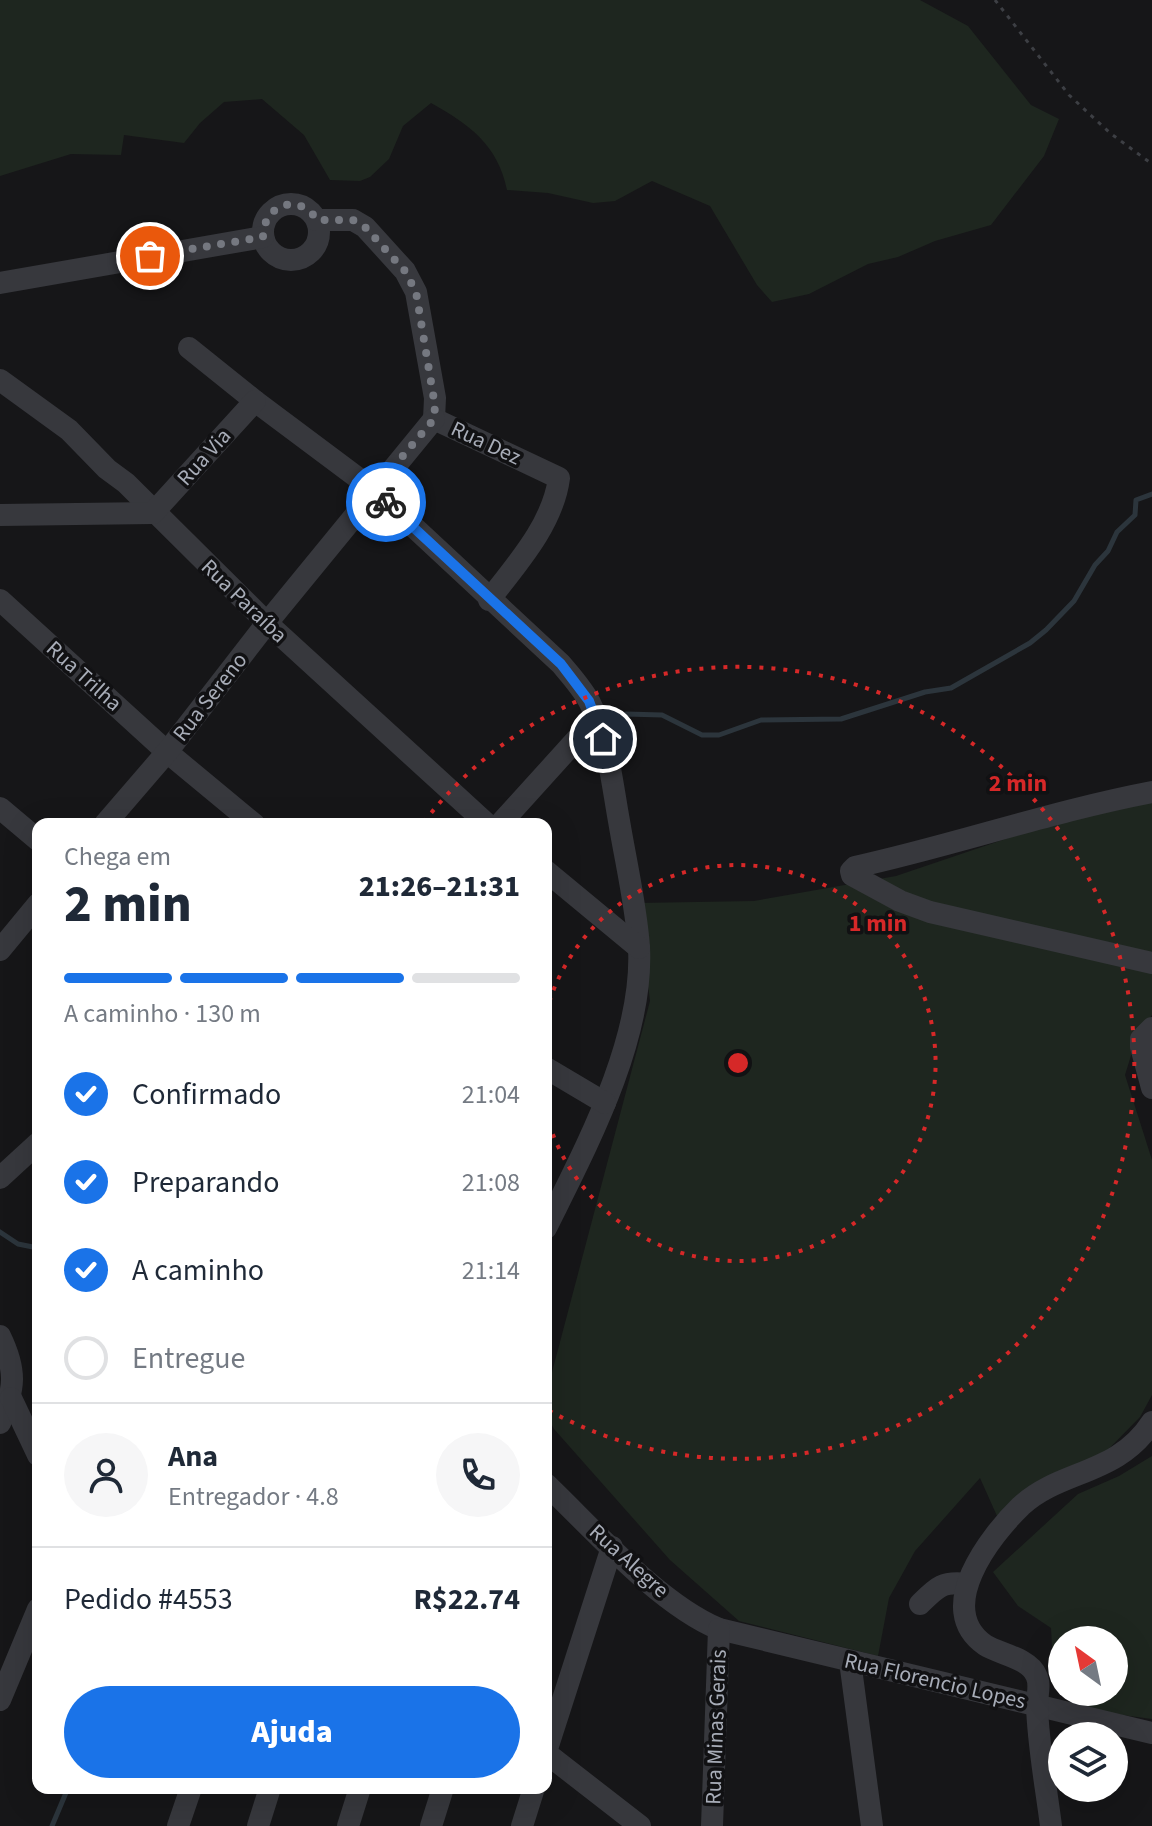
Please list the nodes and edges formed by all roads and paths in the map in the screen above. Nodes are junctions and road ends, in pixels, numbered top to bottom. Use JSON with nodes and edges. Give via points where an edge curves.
{"nodes":[{"id":1,"x":995,"y":0,"type":"edge"},
{"id":2,"x":1152,"y":164,"type":"edge"},
{"id":3,"x":317,"y":220,"type":"junction"},
{"id":4,"x":263,"y":237,"type":"junction"},
{"id":5,"x":0,"y":283,"type":"edge"},
{"id":6,"x":189,"y":348,"type":"dead end"},
{"id":7,"x":0,"y":380,"type":"edge"},
{"id":8,"x":255,"y":401,"type":"junction"},
{"id":9,"x":434,"y":419,"type":"junction"},
{"id":10,"x":374,"y":490,"type":"junction"},
{"id":11,"x":153,"y":513,"type":"junction"},
{"id":12,"x":0,"y":515,"type":"edge"},
{"id":13,"x":0,"y":600,"type":"edge"},
{"id":14,"x":489,"y":600,"type":"junction"},
{"id":15,"x":267,"y":623,"type":"junction"},
{"id":16,"x":596,"y":718,"type":"junction"},
{"id":17,"x":167,"y":752,"type":"junction"},
{"id":18,"x":1152,"y":792,"type":"edge"},
{"id":19,"x":0,"y":808,"type":"edge"},
{"id":20,"x":110,"y":818,"type":"edge"},
{"id":21,"x":247,"y":818,"type":"edge"},
{"id":22,"x":480,"y":818,"type":"edge"},
{"id":23,"x":505,"y":818,"type":"edge"},
{"id":24,"x":32,"y":835,"type":"edge"},
{"id":25,"x":552,"y":876,"type":"edge"},
{"id":26,"x":32,"y":911,"type":"edge"},
{"id":27,"x":639,"y":948,"type":"junction"},
{"id":28,"x":0,"y":950,"type":"edge"},
{"id":29,"x":1152,"y":963,"type":"edge"},
{"id":30,"x":1152,"y":1028,"type":"edge"},
{"id":31,"x":552,"y":1072,"type":"edge"},
{"id":32,"x":1152,"y":1088,"type":"edge"},
{"id":33,"x":605,"y":1103,"type":"junction"},
{"id":34,"x":32,"y":1149,"type":"edge"},
{"id":35,"x":0,"y":1178,"type":"edge"},
{"id":36,"x":552,"y":1215,"type":"edge"},
{"id":37,"x":0,"y":1336,"type":"edge"},
{"id":38,"x":11,"y":1398,"type":"junction"},
{"id":39,"x":1152,"y":1422,"type":"edge"},
{"id":40,"x":0,"y":1423,"type":"edge"},
{"id":41,"x":32,"y":1442,"type":"edge"},
{"id":42,"x":552,"y":1490,"type":"edge"},
{"id":43,"x":612,"y":1547,"type":"junction"},
{"id":44,"x":967,"y":1584,"type":"junction"},
{"id":45,"x":920,"y":1604,"type":"dead end"},
{"id":46,"x":32,"y":1623,"type":"edge"},
{"id":47,"x":719,"y":1629,"type":"junction"},
{"id":48,"x":850,"y":1661,"type":"junction"},
{"id":49,"x":0,"y":1700,"type":"edge"},
{"id":50,"x":1037,"y":1704,"type":"junction"},
{"id":51,"x":552,"y":1733,"type":"edge"},
{"id":52,"x":1152,"y":1733,"type":"edge"},
{"id":53,"x":552,"y":1757,"type":"edge"},
{"id":54,"x":189,"y":1794,"type":"edge"},
{"id":55,"x":268,"y":1794,"type":"edge"},
{"id":56,"x":358,"y":1794,"type":"edge"},
{"id":57,"x":441,"y":1794,"type":"edge"},
{"id":58,"x":532,"y":1794,"type":"edge"},
{"id":59,"x":178,"y":1826,"type":"edge"},
{"id":60,"x":258,"y":1826,"type":"edge"},
{"id":61,"x":348,"y":1826,"type":"edge"},
{"id":62,"x":431,"y":1826,"type":"edge"},
{"id":63,"x":522,"y":1826,"type":"edge"},
{"id":64,"x":640,"y":1826,"type":"edge"},
{"id":65,"x":712,"y":1826,"type":"edge"},
{"id":66,"x":872,"y":1826,"type":"edge"},
{"id":67,"x":1051,"y":1826,"type":"edge"}],
"edges":[{"from":1,"to":2,"type":"path","via":[[1069,95]]},
{"from":3,"to":4,"type":"street","via":[[307,208],[283,205],[265,221]]},
{"from":3,"to":4,"type":"street","via":[[317,244],[299,259],[276,256]]},
{"from":3,"to":9,"type":"street","name":"Rua Dez","via":[[353,220],[405,271],[416,292]]},
{"from":4,"to":5,"type":"street"},
{"from":6,"to":8,"type":"street"},
{"from":7,"to":11,"type":"street","name":"Rua Paraíba","via":[[69,430]]},
{"from":8,"to":10,"type":"street"},
{"from":8,"to":11,"type":"street","name":"Rua Via"},
{"from":9,"to":10,"type":"street","name":"Rua Sereno"},
{"from":9,"to":14,"type":"street","name":"Rua Dez","via":[[559,478],[536,536]]},
{"from":10,"to":14,"type":"street"},
{"from":10,"to":15,"type":"street","name":"Rua Sereno"},
{"from":11,"to":12,"type":"street"},
{"from":11,"to":15,"type":"street","name":"Rua Paraíba"},
{"from":13,"to":17,"type":"street","name":"Rua Trilha"},
{"from":14,"to":16,"type":"street","via":[[561,664]]},
{"from":15,"to":17,"type":"street","name":"Rua Sereno"},
{"from":15,"to":22,"type":"street","name":"Rua Paraíba"},
{"from":16,"to":23,"type":"street"},
{"from":16,"to":27,"type":"street"},
{"from":17,"to":20,"type":"street","name":"Rua Sereno"},
{"from":17,"to":21,"type":"street","name":"Rua Trilha"},
{"from":18,"to":29,"type":"street","via":[[851,871],[900,901],[930,912]]},
{"from":19,"to":24,"type":"street"},
{"from":25,"to":27,"type":"street"},
{"from":26,"to":28,"type":"street"},
{"from":27,"to":33,"type":"street","via":[[625,1045]]},
{"from":30,"to":32,"type":"street","via":[[1141,1039],[1141,1047]]},
{"from":31,"to":33,"type":"street"},
{"from":33,"to":36,"type":"street"},
{"from":34,"to":35,"type":"street"},
{"from":37,"to":38,"type":"street","via":[[14,1375]]},
{"from":38,"to":40,"type":"street"},
{"from":38,"to":41,"type":"street"},
{"from":39,"to":44,"type":"street","via":[[1118,1456],[1027,1501],[995,1534]]},
{"from":42,"to":43,"type":"street","name":"Rua Alegre"},
{"from":43,"to":47,"type":"street","name":"Rua Alegre","via":[[679,1607]]},
{"from":43,"to":51,"type":"street"},
{"from":44,"to":45,"type":"street","via":[[944,1584]]},
{"from":44,"to":50,"type":"street","via":[[967,1627],[985,1645],[1034,1671]]},
{"from":46,"to":49,"type":"street"},
{"from":47,"to":48,"type":"street","name":"Rua Florencio Lopes"},
{"from":47,"to":65,"type":"street","name":"Rua Minas Gerais"},
{"from":48,"to":50,"type":"street","name":"Rua Florencio Lopes"},
{"from":48,"to":66,"type":"street"},
{"from":50,"to":52,"type":"street","name":"Rua Florencio Lopes"},
{"from":50,"to":67,"type":"street"},
{"from":53,"to":64,"type":"street"},
{"from":54,"to":59,"type":"street"},
{"from":55,"to":60,"type":"street"},
{"from":56,"to":61,"type":"street"},
{"from":57,"to":62,"type":"street"},
{"from":58,"to":63,"type":"street"}]}
